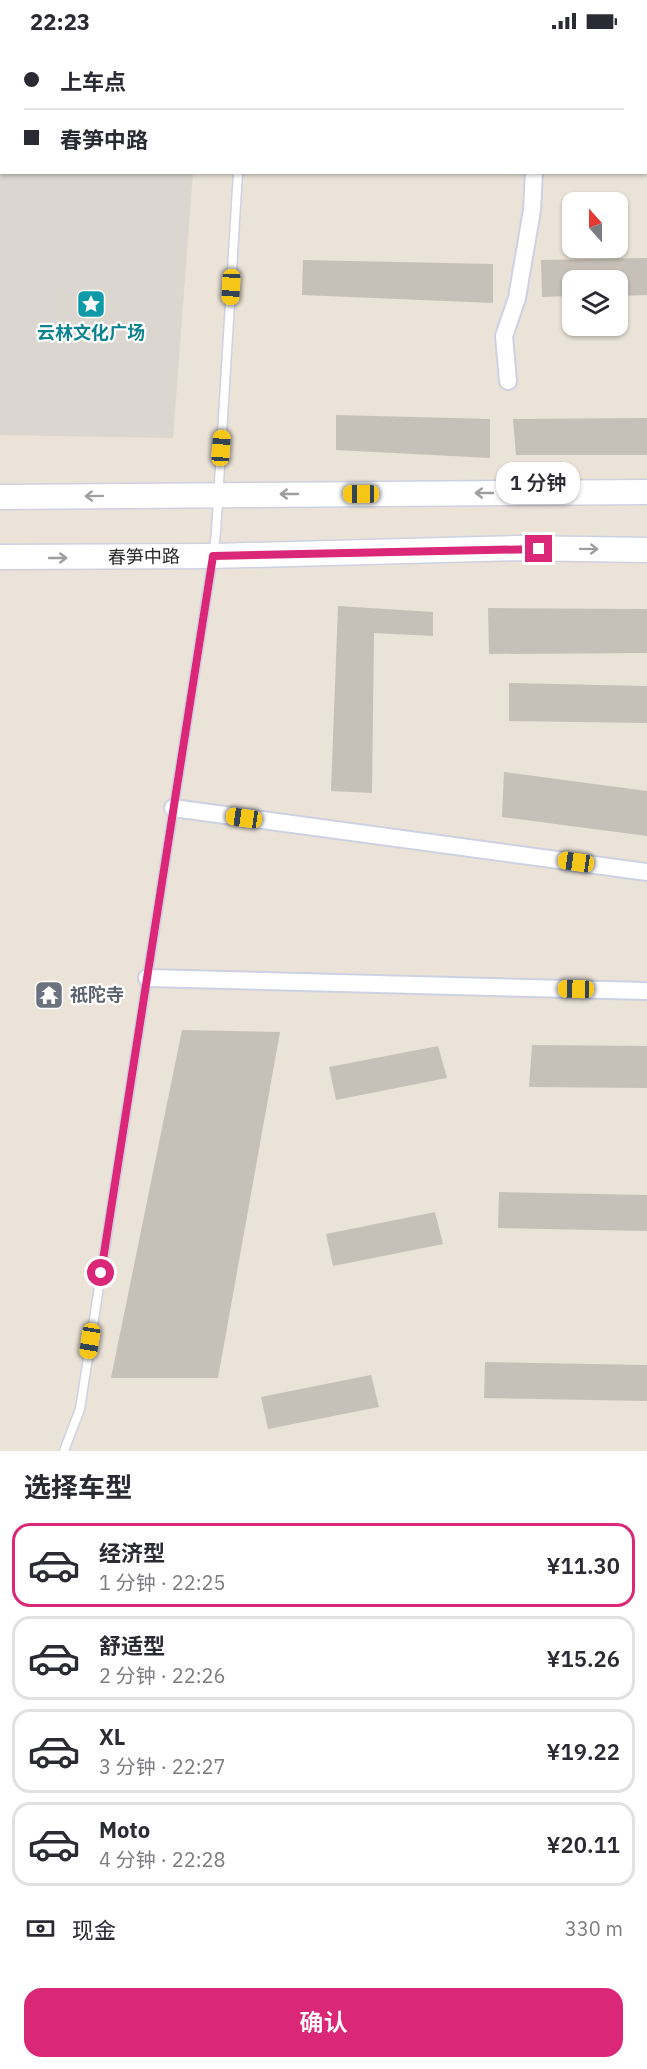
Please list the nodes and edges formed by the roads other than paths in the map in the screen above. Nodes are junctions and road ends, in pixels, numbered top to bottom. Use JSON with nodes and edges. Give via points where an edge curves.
{"nodes":[{"id":1,"x":238,"y":174,"type":"edge"},
{"id":2,"x":534,"y":174,"type":"edge"},
{"id":3,"x":508,"y":381,"type":"dead end"},
{"id":4,"x":647,"y":492,"type":"edge"},
{"id":5,"x":218,"y":494,"type":"junction"},
{"id":6,"x":0,"y":497,"type":"edge"},
{"id":7,"x":647,"y":550,"type":"edge"},
{"id":8,"x":213,"y":556,"type":"junction"},
{"id":9,"x":0,"y":557,"type":"edge"},
{"id":10,"x":173,"y":808,"type":"junction"},
{"id":11,"x":647,"y":872,"type":"edge"},
{"id":12,"x":147,"y":978,"type":"junction"},
{"id":13,"x":647,"y":991,"type":"edge"},
{"id":14,"x":64,"y":1451,"type":"edge"}],
"edges":[{"from":1,"to":5,"type":"lane"},
{"from":2,"to":3,"type":"street","via":[[517,298],[504,336]]},
{"from":4,"to":5,"type":"main road","one_way":true},
{"from":5,"to":6,"type":"main road","one_way":true},
{"from":5,"to":8,"type":"lane"},
{"from":8,"to":7,"type":"main road","name":"春笋中路","one_way":true,"via":[[518,548]]},
{"from":9,"to":8,"type":"main road","name":"春笋中路","one_way":true},
{"from":8,"to":10,"type":"lane"},
{"from":10,"to":11,"type":"street"},
{"from":10,"to":12,"type":"lane"},
{"from":12,"to":13,"type":"street"},
{"from":12,"to":14,"type":"lane","via":[[80,1409]]}]}
